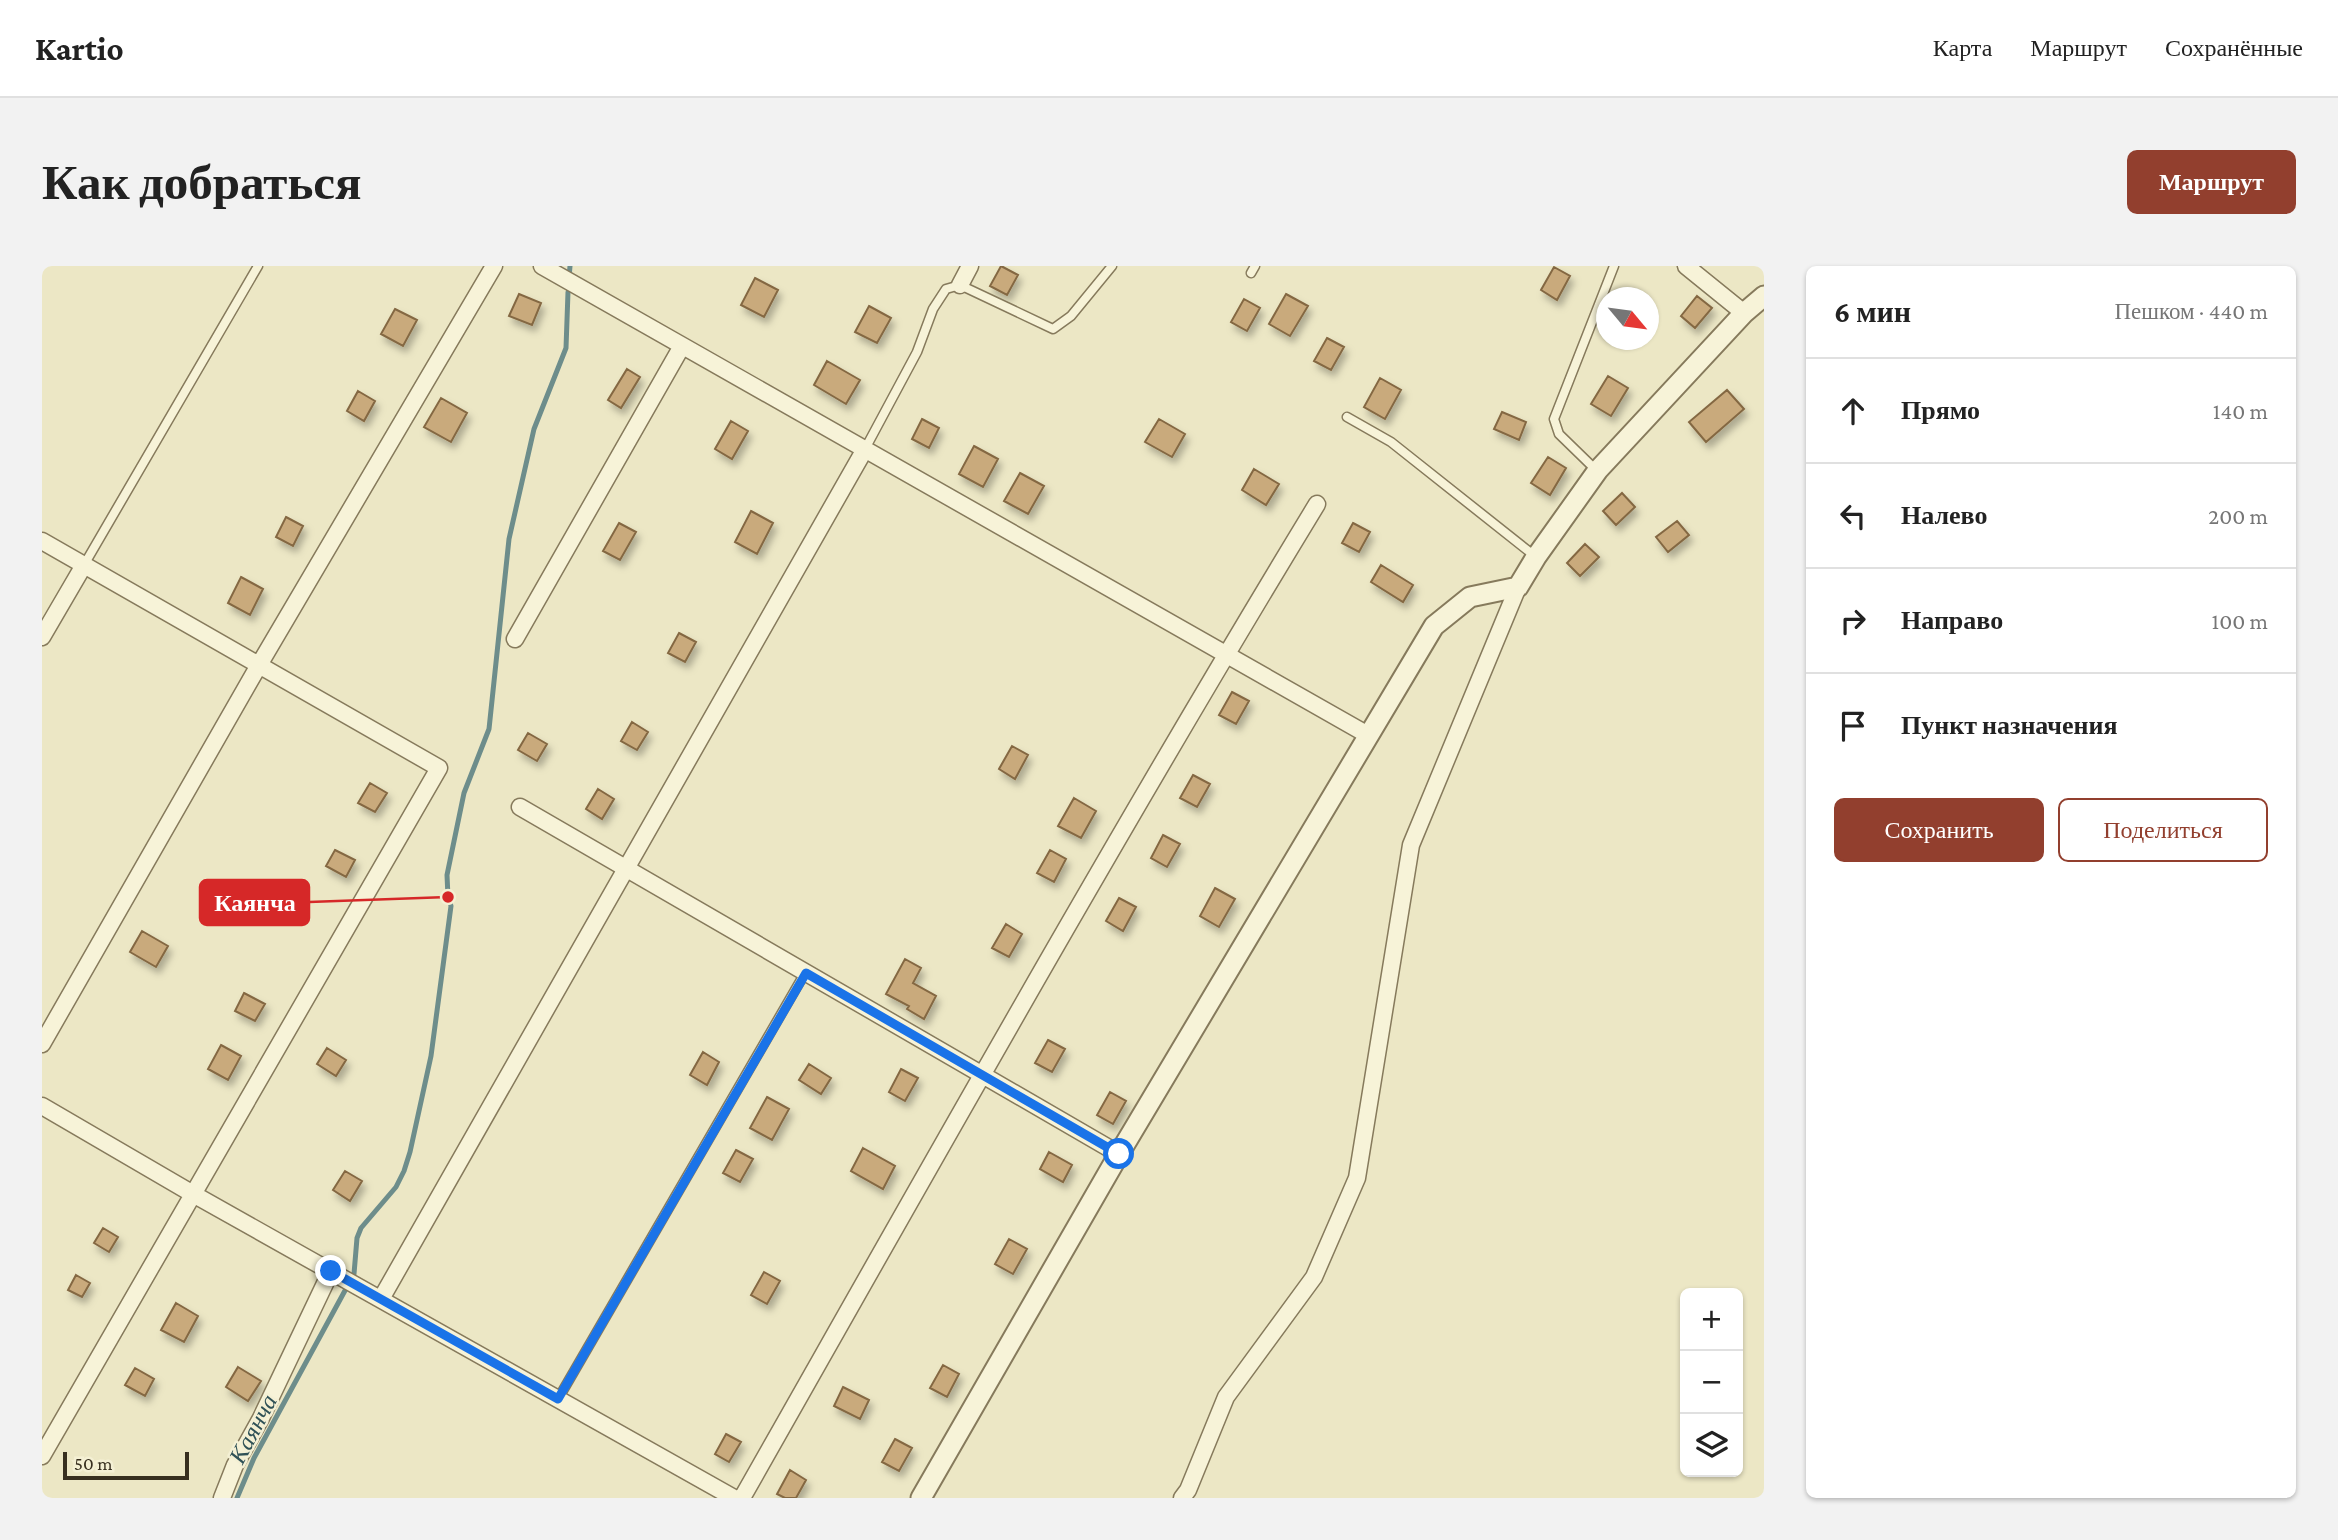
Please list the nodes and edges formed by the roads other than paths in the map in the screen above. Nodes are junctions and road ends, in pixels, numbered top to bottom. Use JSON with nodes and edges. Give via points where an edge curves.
{"nodes":[{"id":1,"x":258,"y":266,"type":"edge"},
{"id":2,"x":494,"y":266,"type":"edge"},
{"id":3,"x":542,"y":266,"type":"edge"},
{"id":4,"x":970,"y":266,"type":"edge"},
{"id":5,"x":1112,"y":266,"type":"edge"},
{"id":6,"x":1615,"y":266,"type":"edge"},
{"id":7,"x":1686,"y":266,"type":"edge"},
{"id":8,"x":960,"y":285,"type":"junction"},
{"id":9,"x":1764,"y":296,"type":"edge"},
{"id":10,"x":1744,"y":313,"type":"junction"},
{"id":11,"x":682,"y":346,"type":"junction"},
{"id":12,"x":1348,"y":417,"type":"dead end"},
{"id":13,"x":865,"y":449,"type":"junction"},
{"id":14,"x":1598,"y":471,"type":"junction"},
{"id":15,"x":1317,"y":504,"type":"dead end"},
{"id":16,"x":42,"y":541,"type":"edge"},
{"id":17,"x":1536,"y":557,"type":"junction"},
{"id":18,"x":83,"y":565,"type":"junction"},
{"id":19,"x":1518,"y":587,"type":"junction"},
{"id":20,"x":42,"y":637,"type":"edge"},
{"id":21,"x":515,"y":639,"type":"dead end"},
{"id":22,"x":1226,"y":653,"type":"junction"},
{"id":23,"x":260,"y":665,"type":"junction"},
{"id":24,"x":1368,"y":735,"type":"junction"},
{"id":25,"x":520,"y":807,"type":"dead end"},
{"id":26,"x":625,"y":869,"type":"junction"},
{"id":27,"x":806,"y":973,"type":"junction"},
{"id":28,"x":42,"y":1044,"type":"edge"},
{"id":29,"x":981,"y":1075,"type":"junction"},
{"id":30,"x":42,"y":1106,"type":"edge"},
{"id":31,"x":1119,"y":1154,"type":"junction"},
{"id":32,"x":193,"y":1194,"type":"junction"},
{"id":33,"x":331,"y":1271,"type":"junction"},
{"id":34,"x":381,"y":1299,"type":"junction"},
{"id":35,"x":558,"y":1399,"type":"junction"},
{"id":36,"x":42,"y":1457,"type":"edge"},
{"id":37,"x":222,"y":1498,"type":"edge"},
{"id":38,"x":734,"y":1498,"type":"edge"},
{"id":39,"x":743,"y":1498,"type":"edge"},
{"id":40,"x":921,"y":1498,"type":"edge"},
{"id":41,"x":1182,"y":1498,"type":"edge"}],
"edges":[{"from":1,"to":18,"type":"lane"},
{"from":2,"to":23,"type":"street"},
{"from":3,"to":11,"type":"street"},
{"from":4,"to":8,"type":"street"},
{"from":5,"to":8,"type":"lane","via":[[1071,316],[1053,329]]},
{"from":6,"to":14,"type":"lane","via":[[1554,419],[1559,434]]},
{"from":7,"to":10,"type":"street"},
{"from":8,"to":13,"type":"lane","via":[[946,289],[933,309],[917,352]]},
{"from":9,"to":10,"type":"street"},
{"from":10,"to":14,"type":"street"},
{"from":11,"to":13,"type":"street"},
{"from":11,"to":21,"type":"street"},
{"from":12,"to":17,"type":"lane","via":[[1391,442]]},
{"from":13,"to":22,"type":"street"},
{"from":13,"to":26,"type":"street"},
{"from":14,"to":17,"type":"street"},
{"from":15,"to":22,"type":"street"},
{"from":16,"to":18,"type":"street"},
{"from":17,"to":19,"type":"street"},
{"from":18,"to":20,"type":"street"},
{"from":18,"to":23,"type":"street"},
{"from":19,"to":24,"type":"street","via":[[1470,597],[1434,626]]},
{"from":19,"to":41,"type":"street","via":[[1411,845],[1357,1178],[1314,1277],[1226,1397]]},
{"from":22,"to":24,"type":"street"},
{"from":22,"to":29,"type":"street"},
{"from":23,"to":28,"type":"street"},
{"from":23,"to":32,"type":"street","via":[[439,768]]},
{"from":24,"to":31,"type":"street"},
{"from":25,"to":26,"type":"street"},
{"from":26,"to":27,"type":"street"},
{"from":26,"to":34,"type":"street"},
{"from":27,"to":29,"type":"street"},
{"from":27,"to":35,"type":"lane"},
{"from":29,"to":31,"type":"street"},
{"from":29,"to":39,"type":"street"},
{"from":30,"to":32,"type":"street"},
{"from":31,"to":40,"type":"street"},
{"from":32,"to":33,"type":"street"},
{"from":32,"to":36,"type":"street"},
{"from":33,"to":34,"type":"street"},
{"from":33,"to":37,"type":"street"},
{"from":34,"to":35,"type":"street"},
{"from":35,"to":38,"type":"street"}]}
